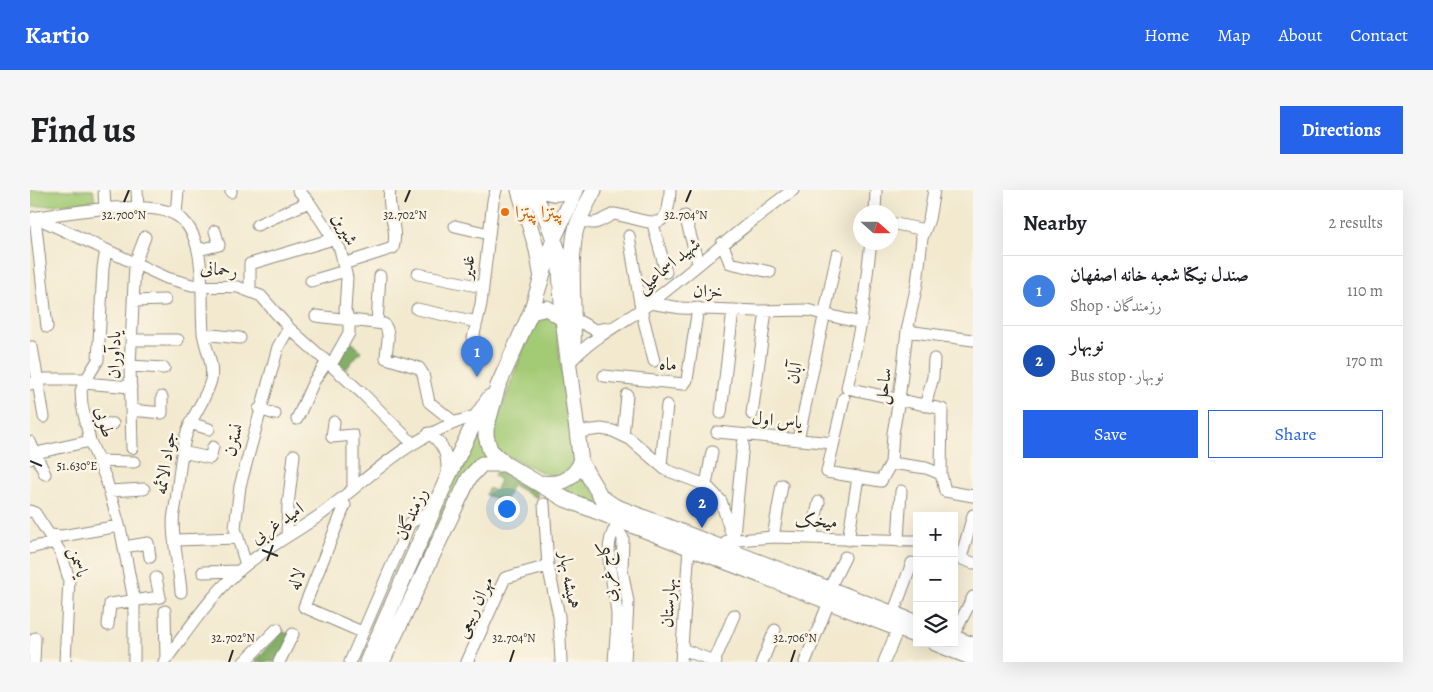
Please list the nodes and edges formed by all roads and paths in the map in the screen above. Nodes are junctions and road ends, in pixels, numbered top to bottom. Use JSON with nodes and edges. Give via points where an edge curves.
{"nodes":[{"id":1,"x":104,"y":190,"type":"edge"},
{"id":2,"x":137,"y":190,"type":"edge"},
{"id":3,"x":178,"y":190,"type":"edge"},
{"id":4,"x":298,"y":190,"type":"edge"},
{"id":5,"x":390,"y":190,"type":"edge"},
{"id":6,"x":496,"y":190,"type":"edge"},
{"id":7,"x":519,"y":190,"type":"edge"},
{"id":8,"x":532,"y":190,"type":"edge"},
{"id":9,"x":544,"y":190,"type":"edge"},
{"id":10,"x":570,"y":190,"type":"edge"},
{"id":11,"x":576,"y":190,"type":"edge"},
{"id":12,"x":594,"y":190,"type":"edge"},
{"id":13,"x":670,"y":190,"type":"edge"},
{"id":14,"x":793,"y":190,"type":"edge"},
{"id":15,"x":876,"y":190,"type":"edge"},
{"id":16,"x":934,"y":190,"type":"edge"},
{"id":17,"x":309,"y":202,"type":"junction"},
{"id":18,"x":875,"y":205,"type":"edge"},
{"id":19,"x":105,"y":208,"type":"junction"},
{"id":20,"x":138,"y":208,"type":"junction"},
{"id":21,"x":176,"y":215,"type":"junction"},
{"id":22,"x":685,"y":216,"type":"dead end"},
{"id":23,"x":32,"y":217,"type":"edge"},
{"id":24,"x":580,"y":219,"type":"junction"},
{"id":25,"x":653,"y":224,"type":"junction"},
{"id":26,"x":257,"y":225,"type":"dead end"},
{"id":27,"x":898,"y":225,"type":"edge"},
{"id":28,"x":455,"y":226,"type":"dead end"},
{"id":29,"x":215,"y":231,"type":"dead end"},
{"id":30,"x":489,"y":234,"type":"junction"},
{"id":31,"x":629,"y":236,"type":"dead end"},
{"id":32,"x":144,"y":237,"type":"dead end"},
{"id":33,"x":554,"y":238,"type":"junction"},
{"id":34,"x":922,"y":238,"type":"junction"},
{"id":35,"x":333,"y":239,"type":"junction"},
{"id":36,"x":722,"y":244,"type":"junction"},
{"id":37,"x":106,"y":250,"type":"junction"},
{"id":38,"x":198,"y":250,"type":"junction"},
{"id":39,"x":870,"y":250,"type":"edge"},
{"id":40,"x":837,"y":255,"type":"dead end"},
{"id":41,"x":135,"y":263,"type":"junction"},
{"id":42,"x":698,"y":263,"type":"junction"},
{"id":43,"x":344,"y":268,"type":"junction"},
{"id":44,"x":666,"y":272,"type":"dead end"},
{"id":45,"x":770,"y":272,"type":"dead end"},
{"id":46,"x":418,"y":274,"type":"dead end"},
{"id":47,"x":380,"y":276,"type":"dead end"},
{"id":48,"x":311,"y":281,"type":"dead end"},
{"id":49,"x":542,"y":282,"type":"junction"},
{"id":50,"x":202,"y":285,"type":"junction"},
{"id":51,"x":482,"y":287,"type":"junction"},
{"id":52,"x":250,"y":292,"type":"junction"},
{"id":53,"x":165,"y":300,"type":"dead end"},
{"id":54,"x":133,"y":301,"type":"junction"},
{"id":55,"x":645,"y":306,"type":"junction"},
{"id":56,"x":698,"y":308,"type":"junction"},
{"id":57,"x":418,"y":309,"type":"dead end"},
{"id":58,"x":733,"y":310,"type":"junction"},
{"id":59,"x":766,"y":311,"type":"junction"},
{"id":60,"x":531,"y":312,"type":"junction"},
{"id":61,"x":826,"y":313,"type":"junction"},
{"id":62,"x":316,"y":316,"type":"dead end"},
{"id":63,"x":569,"y":319,"type":"junction"},
{"id":64,"x":349,"y":320,"type":"junction"},
{"id":65,"x":477,"y":322,"type":"junction"},
{"id":66,"x":377,"y":323,"type":"junction"},
{"id":67,"x":861,"y":323,"type":"junction"},
{"id":68,"x":47,"y":327,"type":"dead end"},
{"id":69,"x":289,"y":328,"type":"junction"},
{"id":70,"x":610,"y":328,"type":"junction"},
{"id":71,"x":907,"y":331,"type":"junction"},
{"id":72,"x":203,"y":334,"type":"junction"},
{"id":73,"x":240,"y":338,"type":"dead end"},
{"id":74,"x":132,"y":340,"type":"junction"},
{"id":75,"x":178,"y":340,"type":"dead end"},
{"id":76,"x":973,"y":340,"type":"edge"},
{"id":77,"x":32,"y":347,"type":"dead end"},
{"id":78,"x":471,"y":347,"type":"dead end"},
{"id":79,"x":934,"y":359,"type":"dead end"},
{"id":80,"x":654,"y":361,"type":"dead end"},
{"id":81,"x":329,"y":363,"type":"junction"},
{"id":82,"x":130,"y":366,"type":"junction"},
{"id":83,"x":571,"y":366,"type":"junction"},
{"id":84,"x":164,"y":368,"type":"dead end"},
{"id":85,"x":604,"y":376,"type":"dead end"},
{"id":86,"x":86,"y":381,"type":"junction"},
{"id":87,"x":33,"y":383,"type":"edge"},
{"id":88,"x":498,"y":386,"type":"junction"},
{"id":89,"x":131,"y":387,"type":"junction"},
{"id":90,"x":627,"y":395,"type":"dead end"},
{"id":91,"x":162,"y":397,"type":"dead end"},
{"id":92,"x":844,"y":398,"type":"dead end"},
{"id":93,"x":899,"y":400,"type":"junction"},
{"id":94,"x":666,"y":406,"type":"dead end"},
{"id":95,"x":925,"y":406,"type":"junction"},
{"id":96,"x":260,"y":409,"type":"junction"},
{"id":97,"x":131,"y":410,"type":"junction"},
{"id":98,"x":721,"y":413,"type":"dead end"},
{"id":99,"x":275,"y":414,"type":"dead end"},
{"id":100,"x":752,"y":414,"type":"dead end"},
{"id":101,"x":478,"y":415,"type":"junction"},
{"id":102,"x":44,"y":417,"type":"dead end"},
{"id":103,"x":297,"y":419,"type":"dead end"},
{"id":104,"x":334,"y":422,"type":"dead end"},
{"id":105,"x":454,"y":422,"type":"junction"},
{"id":106,"x":190,"y":423,"type":"junction"},
{"id":107,"x":85,"y":424,"type":"junction"},
{"id":108,"x":113,"y":424,"type":"dead end"},
{"id":109,"x":209,"y":429,"type":"dead end"},
{"id":110,"x":578,"y":432,"type":"junction"},
{"id":111,"x":717,"y":432,"type":"dead end"},
{"id":112,"x":428,"y":433,"type":"junction"},
{"id":113,"x":624,"y":436,"type":"junction"},
{"id":114,"x":798,"y":440,"type":"junction"},
{"id":115,"x":90,"y":441,"type":"junction"},
{"id":116,"x":30,"y":442,"type":"edge"},
{"id":117,"x":412,"y":443,"type":"junction"},
{"id":118,"x":743,"y":443,"type":"dead end"},
{"id":119,"x":833,"y":443,"type":"junction"},
{"id":120,"x":213,"y":447,"type":"dead end"},
{"id":121,"x":132,"y":448,"type":"dead end"},
{"id":122,"x":182,"y":452,"type":"junction"},
{"id":123,"x":712,"y":452,"type":"dead end"},
{"id":124,"x":294,"y":455,"type":"dead end"},
{"id":125,"x":33,"y":456,"type":"edge"},
{"id":126,"x":98,"y":461,"type":"junction"},
{"id":127,"x":134,"y":462,"type":"dead end"},
{"id":128,"x":581,"y":463,"type":"junction"},
{"id":129,"x":891,"y":463,"type":"junction"},
{"id":130,"x":505,"y":464,"type":"junction"},
{"id":131,"x":661,"y":465,"type":"junction"},
{"id":132,"x":45,"y":474,"type":"dead end"},
{"id":133,"x":941,"y":474,"type":"junction"},
{"id":134,"x":858,"y":477,"type":"junction"},
{"id":135,"x":447,"y":479,"type":"junction"},
{"id":136,"x":540,"y":483,"type":"junction"},
{"id":137,"x":706,"y":485,"type":"junction"},
{"id":138,"x":782,"y":485,"type":"dead end"},
{"id":139,"x":353,"y":488,"type":"junction"},
{"id":140,"x":144,"y":489,"type":"dead end"},
{"id":141,"x":109,"y":491,"type":"junction"},
{"id":142,"x":901,"y":491,"type":"dead end"},
{"id":143,"x":973,"y":496,"type":"edge"},
{"id":144,"x":819,"y":502,"type":"dead end"},
{"id":145,"x":544,"y":504,"type":"dead end"},
{"id":146,"x":345,"y":505,"type":"dead end"},
{"id":147,"x":434,"y":509,"type":"junction"},
{"id":148,"x":30,"y":511,"type":"edge"},
{"id":149,"x":973,"y":515,"type":"edge"},
{"id":150,"x":615,"y":517,"type":"junction"},
{"id":151,"x":119,"y":526,"type":"junction"},
{"id":152,"x":287,"y":536,"type":"junction"},
{"id":153,"x":773,"y":537,"type":"junction"},
{"id":154,"x":52,"y":538,"type":"junction"},
{"id":155,"x":238,"y":538,"type":"junction"},
{"id":156,"x":811,"y":538,"type":"junction"},
{"id":157,"x":733,"y":539,"type":"junction"},
{"id":158,"x":176,"y":540,"type":"junction"},
{"id":159,"x":848,"y":540,"type":"junction"},
{"id":160,"x":898,"y":541,"type":"junction"},
{"id":161,"x":913,"y":541,"type":"edge"},
{"id":162,"x":715,"y":545,"type":"junction"},
{"id":163,"x":124,"y":546,"type":"junction"},
{"id":164,"x":689,"y":547,"type":"junction"},
{"id":165,"x":30,"y":548,"type":"edge"},
{"id":166,"x":958,"y":554,"type":"edge"},
{"id":167,"x":150,"y":557,"type":"dead end"},
{"id":168,"x":845,"y":557,"type":"dead end"},
{"id":169,"x":958,"y":557,"type":"edge"},
{"id":170,"x":973,"y":563,"type":"edge"},
{"id":171,"x":912,"y":564,"type":"dead end"},
{"id":172,"x":548,"y":566,"type":"junction"},
{"id":173,"x":242,"y":568,"type":"junction"},
{"id":174,"x":203,"y":572,"type":"dead end"},
{"id":175,"x":156,"y":578,"type":"dead end"},
{"id":176,"x":181,"y":592,"type":"dead end"},
{"id":177,"x":829,"y":596,"type":"junction"},
{"id":178,"x":973,"y":597,"type":"edge"},
{"id":179,"x":134,"y":600,"type":"junction"},
{"id":180,"x":165,"y":611,"type":"dead end"},
{"id":181,"x":734,"y":614,"type":"dead end"},
{"id":182,"x":895,"y":622,"type":"junction"},
{"id":183,"x":913,"y":624,"type":"edge"},
{"id":184,"x":108,"y":625,"type":"dead end"},
{"id":185,"x":958,"y":626,"type":"edge"},
{"id":186,"x":276,"y":629,"type":"dead end"},
{"id":187,"x":775,"y":630,"type":"dead end"},
{"id":188,"x":362,"y":632,"type":"junction"},
{"id":189,"x":913,"y":633,"type":"edge"},
{"id":190,"x":293,"y":634,"type":"dead end"},
{"id":191,"x":35,"y":638,"type":"dead end"},
{"id":192,"x":958,"y":639,"type":"edge"},
{"id":193,"x":973,"y":645,"type":"edge"},
{"id":194,"x":945,"y":647,"type":"edge"},
{"id":195,"x":682,"y":649,"type":"junction"},
{"id":196,"x":973,"y":658,"type":"edge"},
{"id":197,"x":165,"y":660,"type":"edge"},
{"id":198,"x":34,"y":662,"type":"edge"},
{"id":199,"x":65,"y":662,"type":"edge"},
{"id":200,"x":72,"y":662,"type":"edge"},
{"id":201,"x":134,"y":662,"type":"edge"},
{"id":202,"x":244,"y":662,"type":"edge"},
{"id":203,"x":279,"y":662,"type":"edge"},
{"id":204,"x":350,"y":662,"type":"edge"},
{"id":205,"x":367,"y":662,"type":"edge"},
{"id":206,"x":382,"y":662,"type":"edge"},
{"id":207,"x":467,"y":662,"type":"edge"},
{"id":208,"x":561,"y":662,"type":"edge"},
{"id":209,"x":614,"y":662,"type":"edge"},
{"id":210,"x":625,"y":662,"type":"edge"},
{"id":211,"x":681,"y":662,"type":"edge"},
{"id":212,"x":715,"y":662,"type":"edge"},
{"id":213,"x":762,"y":662,"type":"edge"},
{"id":214,"x":805,"y":662,"type":"edge"},
{"id":215,"x":884,"y":662,"type":"edge"}],
"edges":[{"from":1,"to":19,"type":"street"},
{"from":2,"to":20,"type":"street"},
{"from":3,"to":21,"type":"street"},
{"from":4,"to":17,"type":"street","name":"شیرین"},
{"from":5,"to":43,"type":"street","via":[[388,198],[396,241],[393,248]]},
{"from":6,"to":30,"type":"street","name":"غدیر"},
{"from":7,"to":49,"type":"main road","via":[[537,250]]},
{"from":8,"to":33,"type":"main road"},
{"from":9,"to":10,"type":"main road","via":[[562,194]]},
{"from":11,"to":33,"type":"main road"},
{"from":12,"to":24,"type":"main road"},
{"from":13,"to":25,"type":"street","via":[[669,210]]},
{"from":14,"to":36,"type":"street","name":"شهید اسماعیلی"},
{"from":15,"to":18,"type":"street"},
{"from":16,"to":34,"type":"street","name":"ساحل"},
{"from":17,"to":26,"type":"street"},
{"from":17,"to":35,"type":"street","name":"شیرین"},
{"from":19,"to":20,"type":"street"},
{"from":19,"to":23,"type":"street"},
{"from":20,"to":21,"type":"street"},
{"from":21,"to":38,"type":"street","name":"جواد الائمه","via":[[187,225]]},
{"from":22,"to":42,"type":"street"},
{"from":23,"to":37,"type":"street","name":"رحمانی"},
{"from":23,"to":68,"type":"street"},
{"from":24,"to":25,"type":"street","via":[[588,224],[597,224],[614,214]]},
{"from":24,"to":63,"type":"main road","via":[[572,267]]},
{"from":25,"to":44,"type":"street"},
{"from":27,"to":34,"type":"street","via":[[920,229]]},
{"from":28,"to":30,"type":"street"},
{"from":29,"to":38,"type":"street","via":[[219,245]]},
{"from":30,"to":51,"type":"street","name":"غدیر"},
{"from":31,"to":55,"type":"street"},
{"from":32,"to":41,"type":"street","name":"یادآوران"},
{"from":33,"to":49,"type":"main road"},
{"from":33,"to":63,"type":"main road"},
{"from":34,"to":71,"type":"street","name":"ساحل"},
{"from":35,"to":43,"type":"street","name":"شیرین","via":[[340,250]]},
{"from":35,"to":52,"type":"street","via":[[250,264]]},
{"from":36,"to":42,"type":"street","name":"شهید اسماعیلی"},
{"from":36,"to":45,"type":"street","via":[[730,264]]},
{"from":37,"to":41,"type":"street","name":"رحمانی"},
{"from":37,"to":86,"type":"street","name":"طوبی","via":[[98,360]]},
{"from":38,"to":50,"type":"street","name":"جواد الائمه"},
{"from":39,"to":67,"type":"street"},
{"from":40,"to":61,"type":"street","name":"آبان"},
{"from":41,"to":50,"type":"street","name":"رحمانی","via":[[167,278]]},
{"from":41,"to":54,"type":"street","name":"یادآوران"},
{"from":42,"to":55,"type":"street","name":"شهید اسماعیلی"},
{"from":43,"to":48,"type":"street"},
{"from":43,"to":64,"type":"street","name":"شیرین","via":[[345,310]]},
{"from":46,"to":51,"type":"street"},
{"from":47,"to":66,"type":"street"},
{"from":49,"to":60,"type":"main road"},
{"from":50,"to":52,"type":"street","name":"رحمانی","via":[[238,287]]},
{"from":50,"to":72,"type":"street","name":"جواد الائمه"},
{"from":51,"to":65,"type":"street","name":"غدیر"},
{"from":52,"to":69,"type":"street","name":"رحمانی","via":[[261,296]]},
{"from":53,"to":54,"type":"street"},
{"from":54,"to":74,"type":"street","name":"یادآوران"},
{"from":55,"to":56,"type":"street","name":"خزان"},
{"from":55,"to":70,"type":"street","name":"شهید اسماعیلی"},
{"from":55,"to":80,"type":"street"},
{"from":56,"to":58,"type":"street","name":"خزان"},
{"from":56,"to":85,"type":"street","name":"ماه","via":[[684,384]]},
{"from":57,"to":65,"type":"street"},
{"from":58,"to":59,"type":"street","name":"خزان"},
{"from":58,"to":98,"type":"street"},
{"from":59,"to":61,"type":"street","name":"خزان"},
{"from":59,"to":100,"type":"street"},
{"from":60,"to":63,"type":"main road","via":[[547,308]]},
{"from":60,"to":88,"type":"main road"},
{"from":61,"to":67,"type":"street","name":"خزان"},
{"from":61,"to":114,"type":"street","name":"آبان"},
{"from":62,"to":64,"type":"street"},
{"from":63,"to":70,"type":"street","via":[[595,330]]},
{"from":63,"to":83,"type":"main road"},
{"from":64,"to":66,"type":"street"},
{"from":64,"to":81,"type":"street","name":"شیرین","via":[[349,333]]},
{"from":65,"to":78,"type":"street","name":"غدیر"},
{"from":66,"to":105,"type":"street","via":[[384,324],[388,330],[386,358],[419,368],[429,402]]},
{"from":67,"to":93,"type":"street","via":[[848,388]]},
{"from":69,"to":81,"type":"street","name":"رحمانی"},
{"from":69,"to":96,"type":"street","name":"نسترن","via":[[278,347]]},
{"from":70,"to":83,"type":"street","name":"شهید اسماعیلی","via":[[582,348]]},
{"from":71,"to":76,"type":"street"},
{"from":71,"to":93,"type":"street","name":"ساحل"},
{"from":72,"to":73,"type":"street"},
{"from":72,"to":106,"type":"street","name":"جواد الائمه","via":[[212,367],[210,381],[203,402]]},
{"from":74,"to":75,"type":"street"},
{"from":74,"to":82,"type":"street","name":"یادآوران"},
{"from":77,"to":87,"type":"street"},
{"from":79,"to":95,"type":"street"},
{"from":81,"to":103,"type":"street","name":"شیرین","via":[[314,381]]},
{"from":81,"to":117,"type":"street","name":"رحمانی"},
{"from":82,"to":84,"type":"street"},
{"from":82,"to":89,"type":"street","name":"یادآوران"},
{"from":83,"to":110,"type":"main road"},
{"from":86,"to":87,"type":"street","via":[[45,380]]},
{"from":86,"to":89,"type":"street"},
{"from":86,"to":107,"type":"street","name":"طوبی","via":[[81,391]]},
{"from":87,"to":102,"type":"street"},
{"from":88,"to":101,"type":"main road","name":"رزمندگان"},
{"from":88,"to":130,"type":"main road","via":[[486,436],[490,450]]},
{"from":89,"to":97,"type":"street","name":"یادآوران"},
{"from":90,"to":113,"type":"street"},
{"from":91,"to":97,"type":"street","via":[[162,413]]},
{"from":92,"to":119,"type":"street"},
{"from":93,"to":95,"type":"street"},
{"from":93,"to":129,"type":"street","name":"ساحل"},
{"from":94,"to":131,"type":"street"},
{"from":95,"to":133,"type":"street","via":[[942,409]]},
{"from":96,"to":99,"type":"street"},
{"from":96,"to":155,"type":"street","name":"نسترن","via":[[240,486],[235,528]]},
{"from":97,"to":121,"type":"street","name":"یادآوران"},
{"from":101,"to":105,"type":"street","name":"امید غربی"},
{"from":101,"to":135,"type":"main road","name":"رزمندگان"},
{"from":104,"to":139,"type":"street","via":[[332,437],[353,436]]},
{"from":105,"to":112,"type":"street","name":"امید غربی"},
{"from":106,"to":109,"type":"street"},
{"from":106,"to":122,"type":"street","name":"جواد الائمه"},
{"from":107,"to":108,"type":"street"},
{"from":107,"to":115,"type":"street","name":"طوبی"},
{"from":110,"to":113,"type":"street","via":[[601,429]]},
{"from":110,"to":128,"type":"main road"},
{"from":111,"to":114,"type":"street","name":"یاس اول"},
{"from":112,"to":117,"type":"street","name":"امید غربی"},
{"from":112,"to":135,"type":"street","via":[[440,442],[446,453]]},
{"from":113,"to":131,"type":"street"},
{"from":114,"to":119,"type":"street","name":"یاس اول"},
{"from":115,"to":125,"type":"street"},
{"from":115,"to":126,"type":"street","name":"طوبی"},
{"from":116,"to":125,"type":"street"},
{"from":117,"to":139,"type":"street","name":"امید غربی"},
{"from":118,"to":157,"type":"street"},
{"from":119,"to":134,"type":"street","via":[[827,472]]},
{"from":120,"to":122,"type":"street","via":[[210,458]]},
{"from":122,"to":158,"type":"street","name":"جواد الائمه","via":[[173,527]]},
{"from":123,"to":137,"type":"street"},
{"from":124,"to":152,"type":"street"},
{"from":125,"to":132,"type":"street"},
{"from":126,"to":127,"type":"street"},
{"from":126,"to":141,"type":"street","name":"طوبی"},
{"from":128,"to":136,"type":"main road","via":[[570,479],[555,484]]},
{"from":128,"to":150,"type":"main road"},
{"from":129,"to":133,"type":"street","via":[[926,468]]},
{"from":129,"to":134,"type":"street","via":[[882,481]]},
{"from":130,"to":136,"type":"main road"},
{"from":130,"to":206,"type":"main road","name":"رزمندگان","via":[[482,464],[468,478]]},
{"from":131,"to":137,"type":"street","via":[[666,470]]},
{"from":133,"to":143,"type":"street","via":[[945,491]]},
{"from":134,"to":159,"type":"street"},
{"from":135,"to":147,"type":"main road","name":"رزمندگان"},
{"from":136,"to":150,"type":"main road","via":[[565,499]]},
{"from":137,"to":157,"type":"street","via":[[720,501]]},
{"from":138,"to":153,"type":"street"},
{"from":139,"to":152,"type":"street","name":"امید غربی"},
{"from":140,"to":141,"type":"street"},
{"from":141,"to":151,"type":"street","name":"طوبی"},
{"from":142,"to":160,"type":"street"},
{"from":144,"to":156,"type":"street"},
{"from":145,"to":172,"type":"street","name":"همیشه بهار"},
{"from":146,"to":188,"type":"street","name":"لاله","via":[[304,607]]},
{"from":147,"to":188,"type":"street","via":[[410,523]]},
{"from":147,"to":205,"type":"main road","name":"رزمندگان"},
{"from":148,"to":154,"type":"street","name":"یاسمن","via":[[35,513]]},
{"from":149,"to":166,"type":"street"},
{"from":150,"to":162,"type":"main road"},
{"from":150,"to":164,"type":"main road"},
{"from":150,"to":209,"type":"street","name":"کاج غربی","via":[[610,534],[610,570],[617,615]]},
{"from":150,"to":210,"type":"street","name":"کاج غربی","via":[[624,538],[622,570],[628,602]]},
{"from":151,"to":154,"type":"street"},
{"from":151,"to":163,"type":"street","name":"طوبی"},
{"from":152,"to":173,"type":"street","name":"امید غربی"},
{"from":153,"to":156,"type":"street","name":"میخک"},
{"from":153,"to":157,"type":"street","name":"میخک"},
{"from":154,"to":165,"type":"street"},
{"from":154,"to":199,"type":"street","name":"یاسمن","via":[[61,553],[69,579]]},
{"from":155,"to":158,"type":"street","via":[[206,544]]},
{"from":155,"to":173,"type":"street","name":"نسترن"},
{"from":156,"to":159,"type":"street","name":"میخک"},
{"from":157,"to":162,"type":"street","name":"میخک"},
{"from":158,"to":176,"type":"street","name":"جواد الائمه"},
{"from":159,"to":160,"type":"street","name":"میخک"},
{"from":160,"to":161,"type":"street","name":"میخک"},
{"from":162,"to":177,"type":"main road"},
{"from":163,"to":167,"type":"street","via":[[148,543]]},
{"from":163,"to":179,"type":"street","name":"طوبی"},
{"from":164,"to":177,"type":"main road"},
{"from":164,"to":195,"type":"street","name":"بهارستان"},
{"from":168,"to":177,"type":"street"},
{"from":169,"to":170,"type":"street"},
{"from":171,"to":182,"type":"street"},
{"from":172,"to":207,"type":"street","name":"مهران ربیعی","via":[[504,578]]},
{"from":172,"to":208,"type":"street","name":"همیشه بهار","via":[[558,616]]},
{"from":173,"to":174,"type":"street"},
{"from":173,"to":197,"type":"street","name":"امید غربی"},
{"from":175,"to":179,"type":"street","via":[[160,597]]},
{"from":177,"to":182,"type":"main road"},
{"from":177,"to":214,"type":"street"},
{"from":178,"to":185,"type":"street"},
{"from":179,"to":184,"type":"street","via":[[110,604]]},
{"from":179,"to":201,"type":"street","name":"طوبی"},
{"from":180,"to":197,"type":"street"},
{"from":181,"to":212,"type":"street"},
{"from":182,"to":183,"type":"main road"},
{"from":182,"to":189,"type":"main road"},
{"from":182,"to":215,"type":"street"},
{"from":186,"to":202,"type":"street"},
{"from":187,"to":213,"type":"street"},
{"from":188,"to":204,"type":"street"},
{"from":190,"to":203,"type":"street"},
{"from":191,"to":198,"type":"street"},
{"from":192,"to":193,"type":"main road"},
{"from":194,"to":196,"type":"main road"},
{"from":195,"to":211,"type":"street","name":"بهارستان"},
{"from":195,"to":212,"type":"street"},
{"from":199,"to":200,"type":"street"}]}
